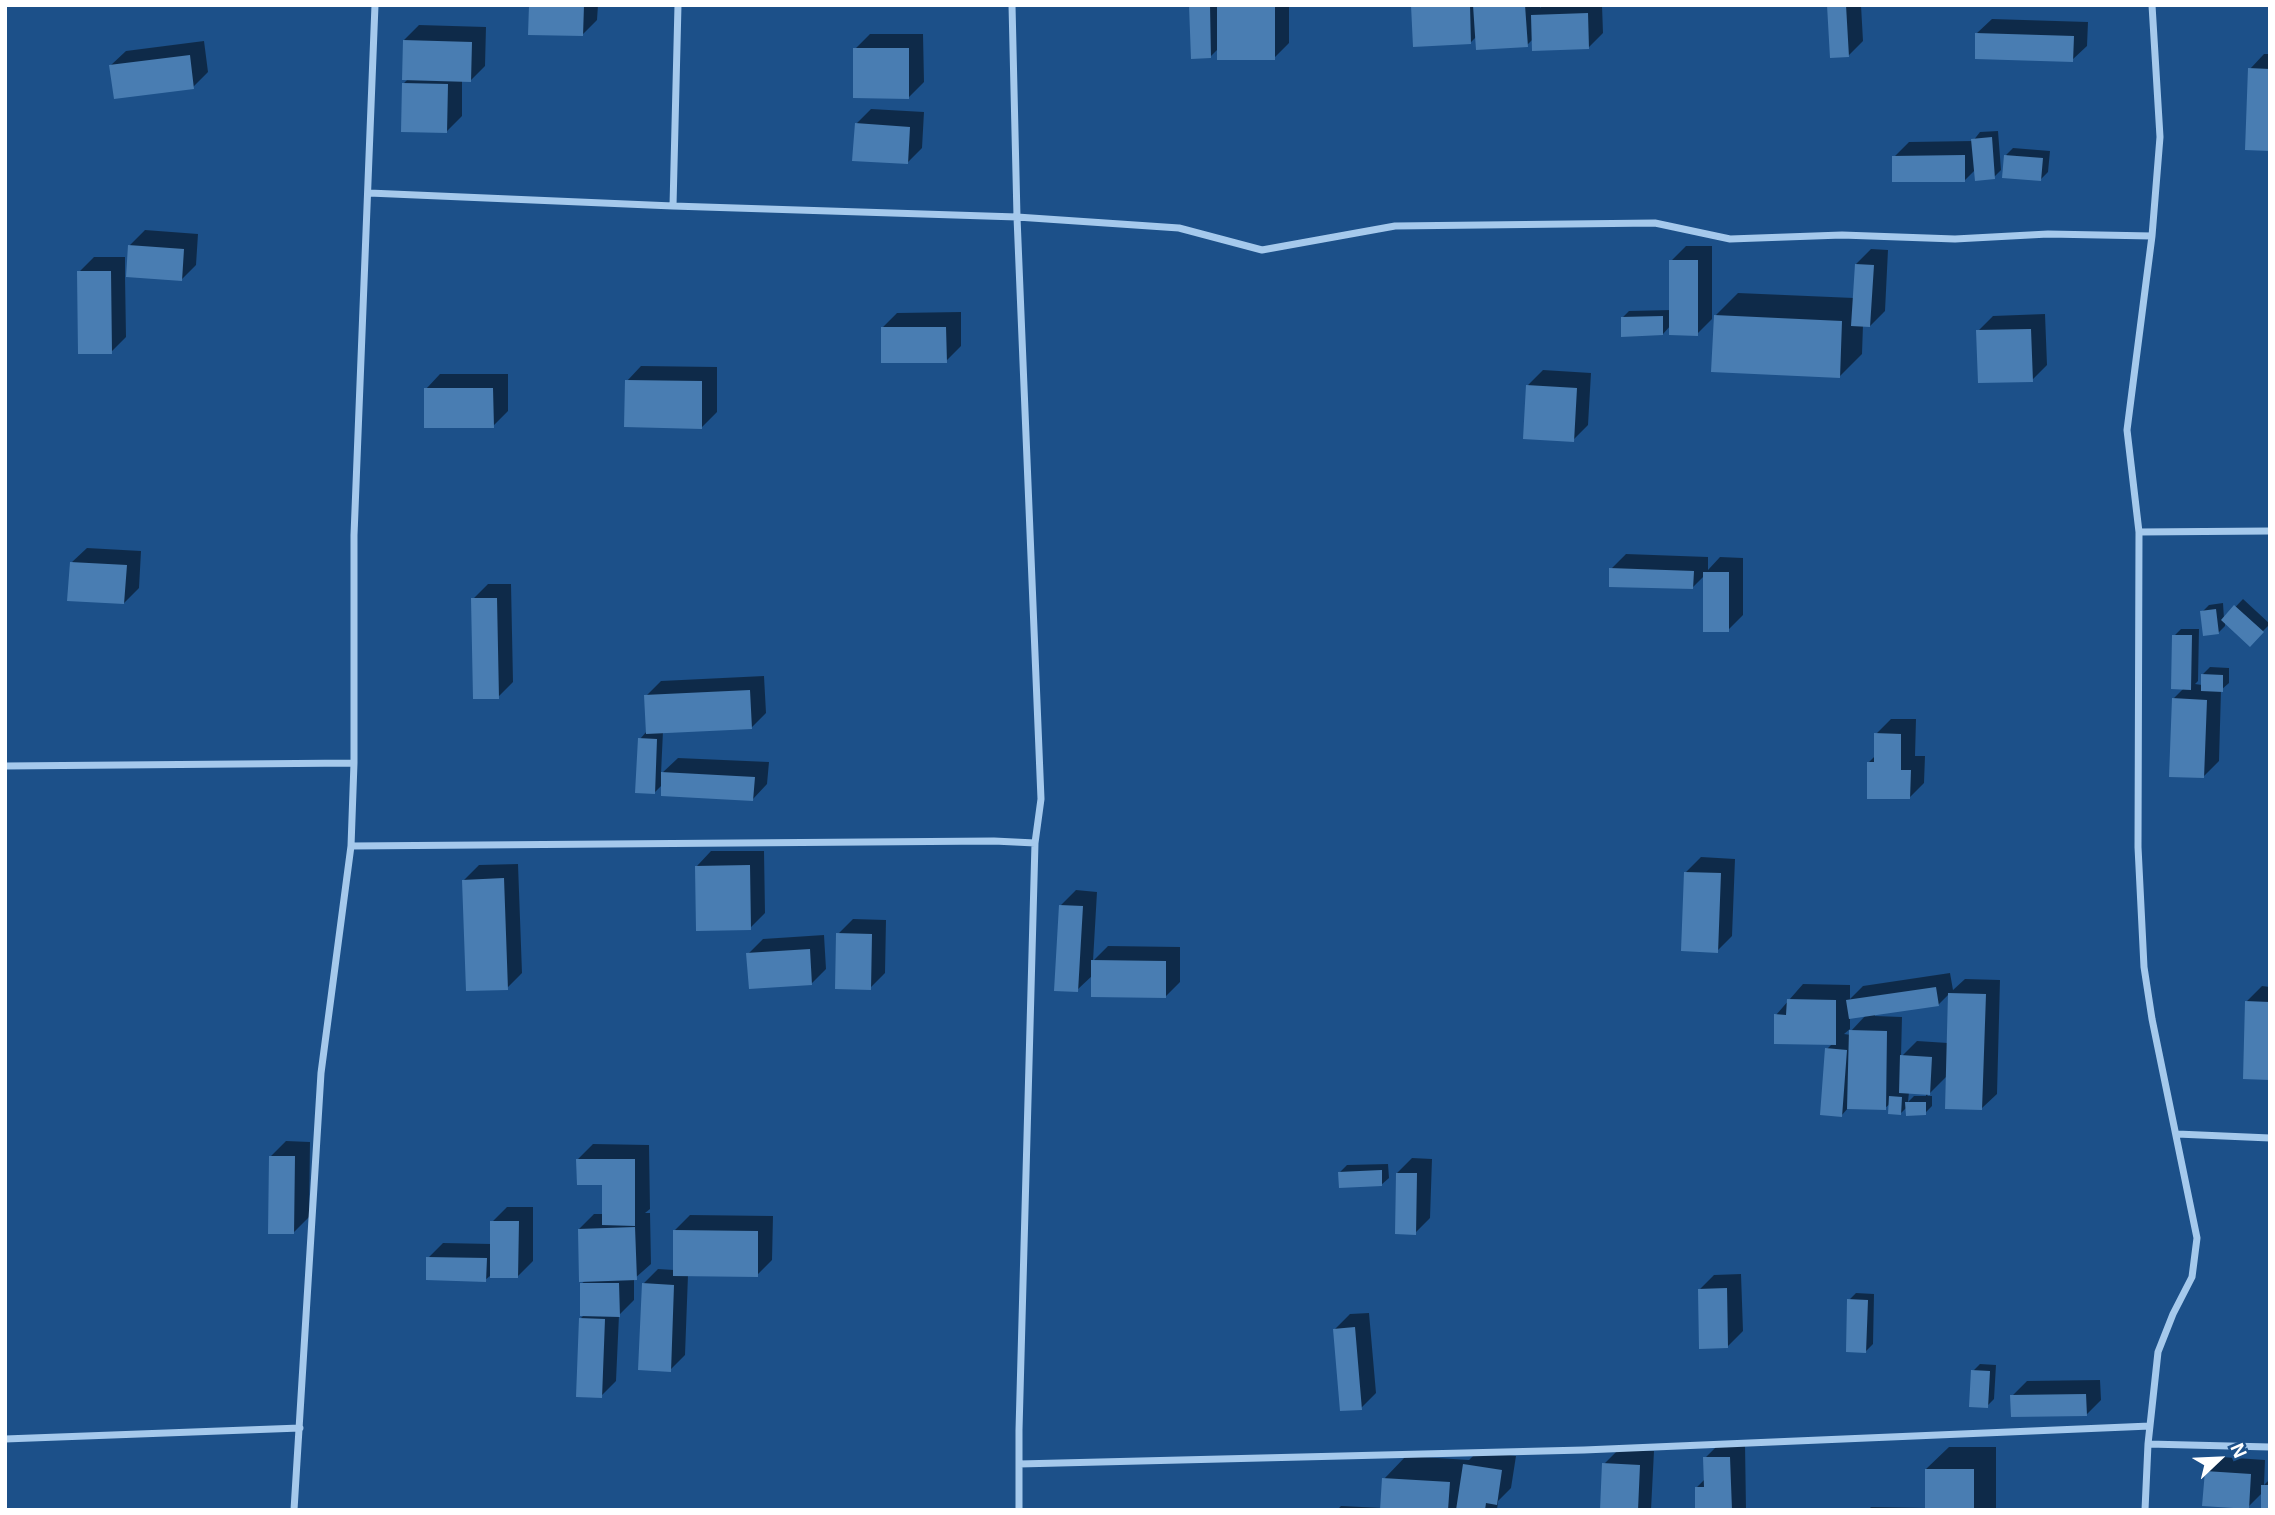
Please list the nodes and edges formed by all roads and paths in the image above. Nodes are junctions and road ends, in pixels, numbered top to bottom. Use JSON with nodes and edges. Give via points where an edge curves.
{"nodes":[{"id":1,"x":375,"y":5,"type":"edge"},
{"id":2,"x":678,"y":5,"type":"edge"},
{"id":3,"x":1012,"y":5,"type":"edge"},
{"id":4,"x":2152,"y":5,"type":"edge"},
{"id":5,"x":369,"y":193,"type":"junction"},
{"id":6,"x":673,"y":206,"type":"junction"},
{"id":7,"x":1017,"y":216,"type":"junction"},
{"id":8,"x":2152,"y":236,"type":"junction"},
{"id":9,"x":2270,"y":531,"type":"edge"},
{"id":10,"x":2139,"y":532,"type":"junction"},
{"id":11,"x":354,"y":764,"type":"junction"},
{"id":12,"x":5,"y":766,"type":"edge"},
{"id":13,"x":1035,"y":843,"type":"junction"},
{"id":14,"x":351,"y":846,"type":"junction"},
{"id":15,"x":2177,"y":1134,"type":"junction"},
{"id":16,"x":2270,"y":1138,"type":"edge"},
{"id":17,"x":2150,"y":1426,"type":"junction"},
{"id":18,"x":300,"y":1428,"type":"junction"},
{"id":19,"x":5,"y":1439,"type":"edge"},
{"id":20,"x":2148,"y":1444,"type":"junction"},
{"id":21,"x":2270,"y":1447,"type":"edge"},
{"id":22,"x":1019,"y":1464,"type":"junction"},
{"id":23,"x":294,"y":1510,"type":"edge"},
{"id":24,"x":1020,"y":1510,"type":"edge"},
{"id":25,"x":2145,"y":1510,"type":"edge"}],
"edges":[{"from":1,"to":5,"type":"street"},
{"from":2,"to":6,"type":"street"},
{"from":3,"to":7,"type":"street"},
{"from":4,"to":8,"type":"street","via":[[2160,137]]},
{"from":5,"to":6,"type":"street"},
{"from":5,"to":11,"type":"street","via":[[354,535]]},
{"from":6,"to":7,"type":"street"},
{"from":7,"to":8,"type":"street","via":[[1179,228],[1262,250],[1395,226],[1655,223],[1730,239]]},
{"from":7,"to":13,"type":"street","via":[[1041,799]]},
{"from":8,"to":10,"type":"street","via":[[2127,430]]},
{"from":9,"to":10,"type":"street"},
{"from":10,"to":15,"type":"street","via":[[2138,846],[2144,967]]},
{"from":11,"to":12,"type":"street"},
{"from":11,"to":14,"type":"street"},
{"from":13,"to":14,"type":"street"},
{"from":13,"to":22,"type":"street"},
{"from":14,"to":18,"type":"street","via":[[321,1073]]},
{"from":15,"to":16,"type":"street"},
{"from":15,"to":17,"type":"street","via":[[2197,1238],[2192,1277],[2158,1352]]},
{"from":17,"to":20,"type":"street"},
{"from":17,"to":22,"type":"street","via":[[1584,1450]]},
{"from":18,"to":19,"type":"street"},
{"from":18,"to":23,"type":"street"},
{"from":20,"to":21,"type":"street"},
{"from":20,"to":25,"type":"street"},
{"from":22,"to":24,"type":"street"}]}
